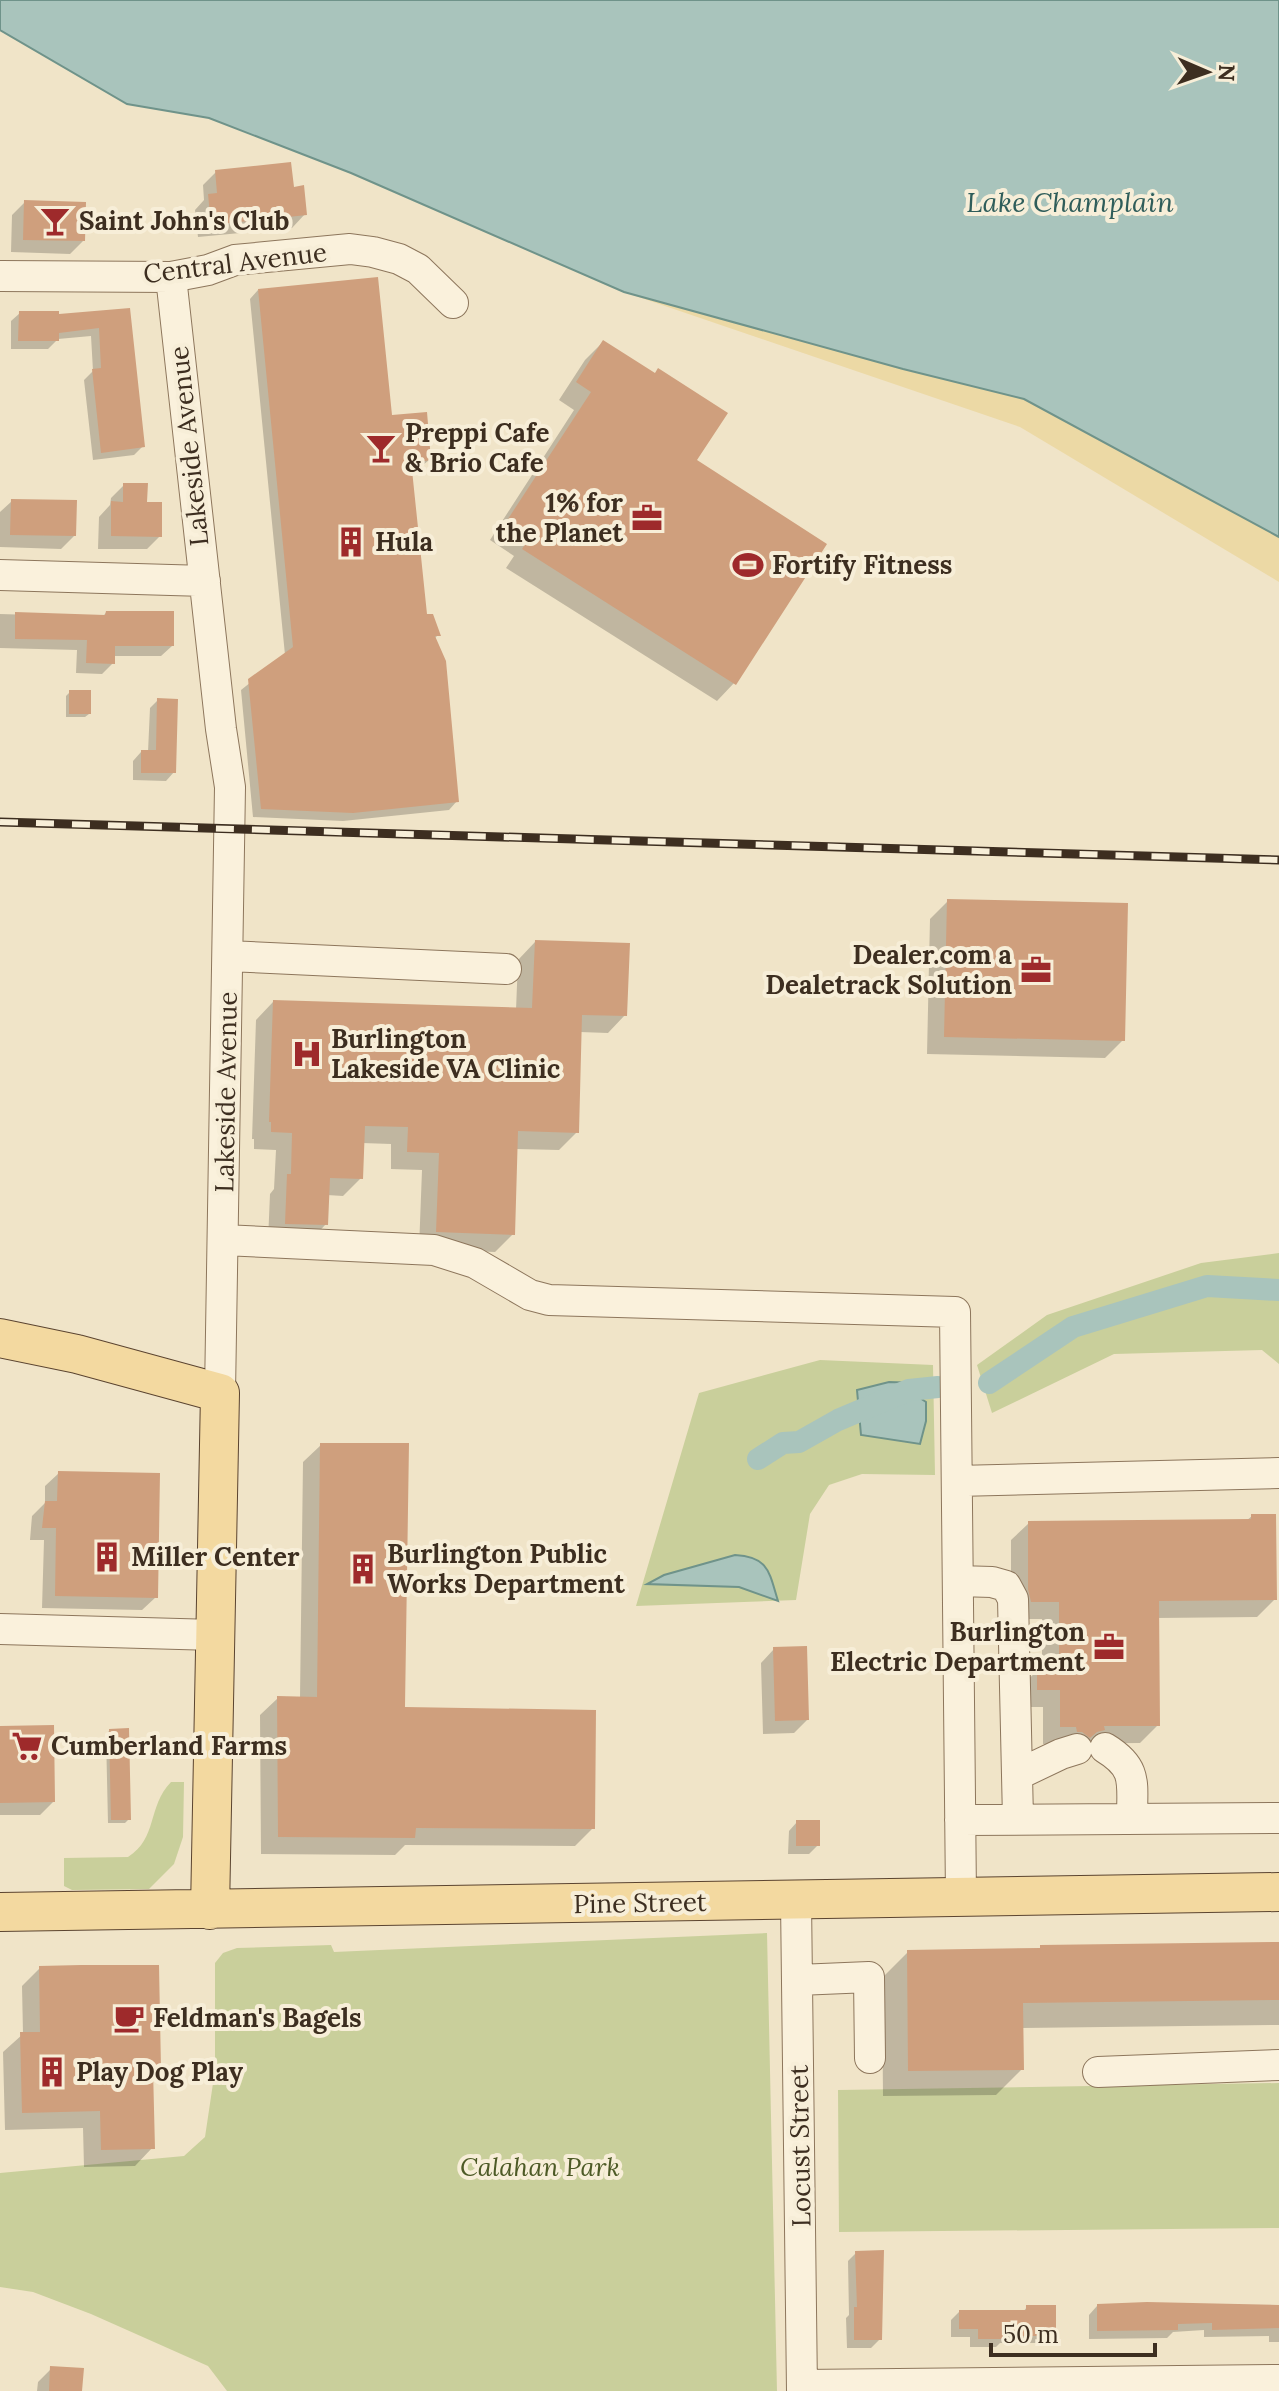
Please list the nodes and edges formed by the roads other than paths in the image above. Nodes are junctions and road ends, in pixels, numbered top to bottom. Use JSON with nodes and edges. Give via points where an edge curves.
{"nodes":[{"id":1,"x":0,"y":276,"type":"edge"},
{"id":2,"x":171,"y":277,"type":"junction"},
{"id":3,"x":453,"y":303,"type":"dead end"},
{"id":4,"x":0,"y":575,"type":"edge"},
{"id":5,"x":205,"y":581,"type":"junction"},
{"id":6,"x":228,"y":956,"type":"junction"},
{"id":7,"x":506,"y":969,"type":"dead end"},
{"id":8,"x":223,"y":1240,"type":"junction"},
{"id":9,"x":0,"y":1338,"type":"edge"},
{"id":10,"x":220,"y":1393,"type":"junction"},
{"id":11,"x":1279,"y":1473,"type":"edge"},
{"id":12,"x":957,"y":1481,"type":"junction"},
{"id":13,"x":958,"y":1581,"type":"junction"},
{"id":14,"x":0,"y":1629,"type":"edge"},
{"id":15,"x":215,"y":1635,"type":"junction"},
{"id":16,"x":1017,"y":1775,"type":"junction"},
{"id":17,"x":1132,"y":1818,"type":"junction"},
{"id":18,"x":1279,"y":1818,"type":"edge"},
{"id":19,"x":1018,"y":1819,"type":"junction"},
{"id":20,"x":960,"y":1820,"type":"junction"},
{"id":21,"x":1279,"y":1892,"type":"edge"},
{"id":22,"x":961,"y":1896,"type":"junction"},
{"id":23,"x":796,"y":1901,"type":"junction"},
{"id":24,"x":210,"y":1910,"type":"junction"},
{"id":25,"x":0,"y":1912,"type":"edge"},
{"id":26,"x":798,"y":1980,"type":"junction"},
{"id":27,"x":870,"y":2058,"type":"dead end"},
{"id":28,"x":1279,"y":2065,"type":"edge"},
{"id":29,"x":1098,"y":2072,"type":"dead end"},
{"id":30,"x":1279,"y":2380,"type":"edge"},
{"id":31,"x":802,"y":2388,"type":"edge"}],
"edges":[{"from":1,"to":2,"type":"street","name":"Central Avenue"},
{"from":2,"to":3,"type":"street","name":"Central Avenue","via":[[235,260],[362,250],[418,269]]},
{"from":2,"to":5,"type":"street","name":"Lakeside Avenue"},
{"from":4,"to":5,"type":"street"},
{"from":5,"to":6,"type":"street","name":"Lakeside Avenue","via":[[230,787]]},
{"from":6,"to":7,"type":"street"},
{"from":6,"to":8,"type":"street","name":"Lakeside Avenue"},
{"from":8,"to":10,"type":"street","name":"Lakeside Avenue"},
{"from":8,"to":12,"type":"street","via":[[434,1250],[475,1263],[530,1295],[549,1300],[955,1312]]},
{"from":9,"to":10,"type":"main road"},
{"from":10,"to":15,"type":"main road","name":"Lakeside Avenue"},
{"from":11,"to":12,"type":"street"},
{"from":12,"to":13,"type":"street"},
{"from":13,"to":16,"type":"street","via":[[1006,1586],[1013,1599]]},
{"from":13,"to":20,"type":"street"},
{"from":14,"to":15,"type":"street"},
{"from":15,"to":24,"type":"main road","name":"Lakeside Avenue"},
{"from":16,"to":17,"type":"street","via":[[1061,1754],[1091,1749],[1121,1758],[1131,1780]]},
{"from":16,"to":19,"type":"street"},
{"from":17,"to":18,"type":"street"},
{"from":17,"to":19,"type":"street"},
{"from":19,"to":20,"type":"street"},
{"from":20,"to":22,"type":"street"},
{"from":21,"to":22,"type":"main road","name":"Pine Street"},
{"from":22,"to":23,"type":"main road","name":"Pine Street"},
{"from":23,"to":24,"type":"main road","name":"Pine Street"},
{"from":23,"to":26,"type":"street","name":"Locust Street"},
{"from":24,"to":25,"type":"main road","name":"Pine Street"},
{"from":26,"to":27,"type":"street","via":[[869,1977]]},
{"from":26,"to":31,"type":"street","name":"Locust Street"},
{"from":28,"to":29,"type":"street"},
{"from":30,"to":31,"type":"street"}]}
